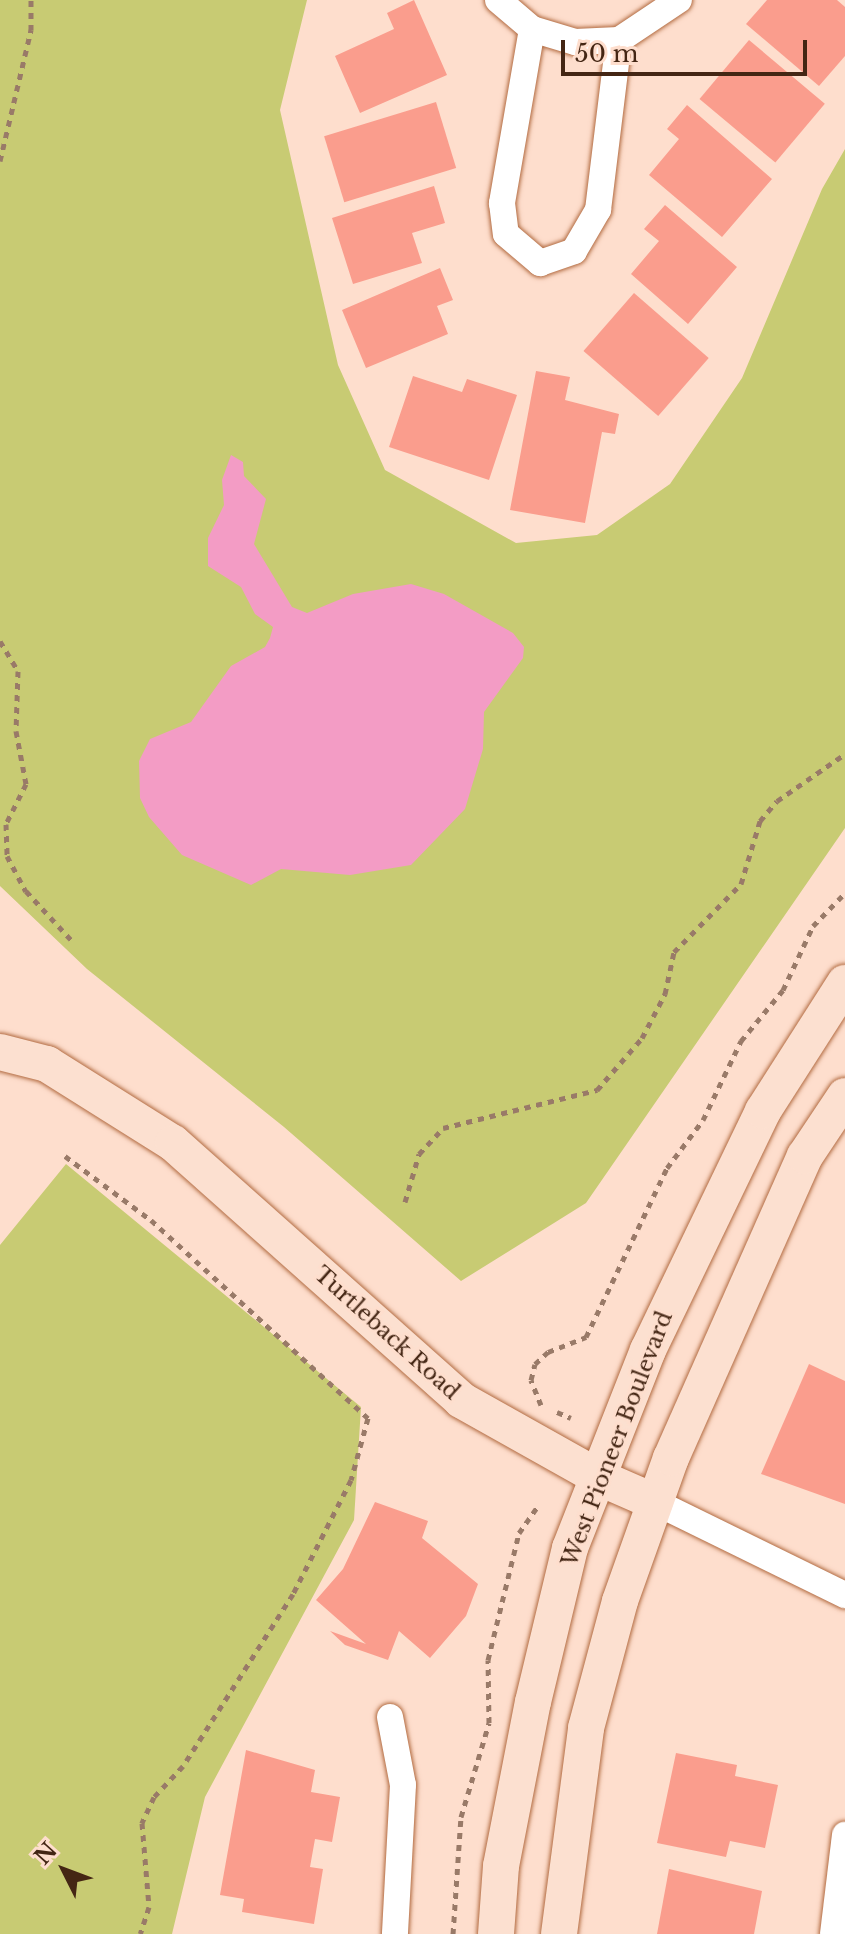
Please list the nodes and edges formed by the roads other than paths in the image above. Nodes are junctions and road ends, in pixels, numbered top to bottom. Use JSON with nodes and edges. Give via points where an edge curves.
{"nodes":[{"id":1,"x":498,"y":0,"type":"edge"},
{"id":2,"x":679,"y":0,"type":"edge"},
{"id":3,"x":532,"y":29,"type":"junction"},
{"id":4,"x":619,"y":40,"type":"junction"},
{"id":5,"x":845,"y":983,"type":"edge"},
{"id":6,"x":0,"y":1052,"type":"edge"},
{"id":7,"x":845,"y":1096,"type":"edge"},
{"id":8,"x":600,"y":1478,"type":"junction"},
{"id":9,"x":655,"y":1502,"type":"junction"},
{"id":10,"x":845,"y":1595,"type":"edge"},
{"id":11,"x":390,"y":1717,"type":"dead end"},
{"id":12,"x":845,"y":1835,"type":"edge"},
{"id":13,"x":840,"y":1886,"type":"edge"},
{"id":14,"x":395,"y":1934,"type":"edge"},
{"id":15,"x":496,"y":1934,"type":"edge"},
{"id":16,"x":559,"y":1934,"type":"edge"},
{"id":17,"x":833,"y":1934,"type":"edge"}],
"edges":[{"from":1,"to":3,"type":"street"},
{"from":2,"to":4,"type":"street"},
{"from":3,"to":4,"type":"street","via":[[575,42]]},
{"from":3,"to":4,"type":"street","via":[[502,203],[506,234],[540,263],[574,251],[598,210]]},
{"from":5,"to":8,"type":"main road","name":"West Pioneer Boulevard","via":[[763,1111],[648,1350]]},
{"from":6,"to":8,"type":"main road","name":"Turtleback Road","via":[[47,1064],[173,1143],[461,1400]]},
{"from":7,"to":9,"type":"main road","via":[[805,1156]]},
{"from":8,"to":9,"type":"main road","name":"Turtleback Road"},
{"from":8,"to":15,"type":"main road","name":"West Pioneer Boulevard","via":[[570,1548],[533,1702],[501,1866]]},
{"from":9,"to":10,"type":"street","name":"Turtleback Road"},
{"from":9,"to":16,"type":"main road","via":[[620,1601],[586,1728]]},
{"from":11,"to":14,"type":"street","via":[[403,1785]]},
{"from":12,"to":13,"type":"street"},
{"from":13,"to":17,"type":"street"}]}
